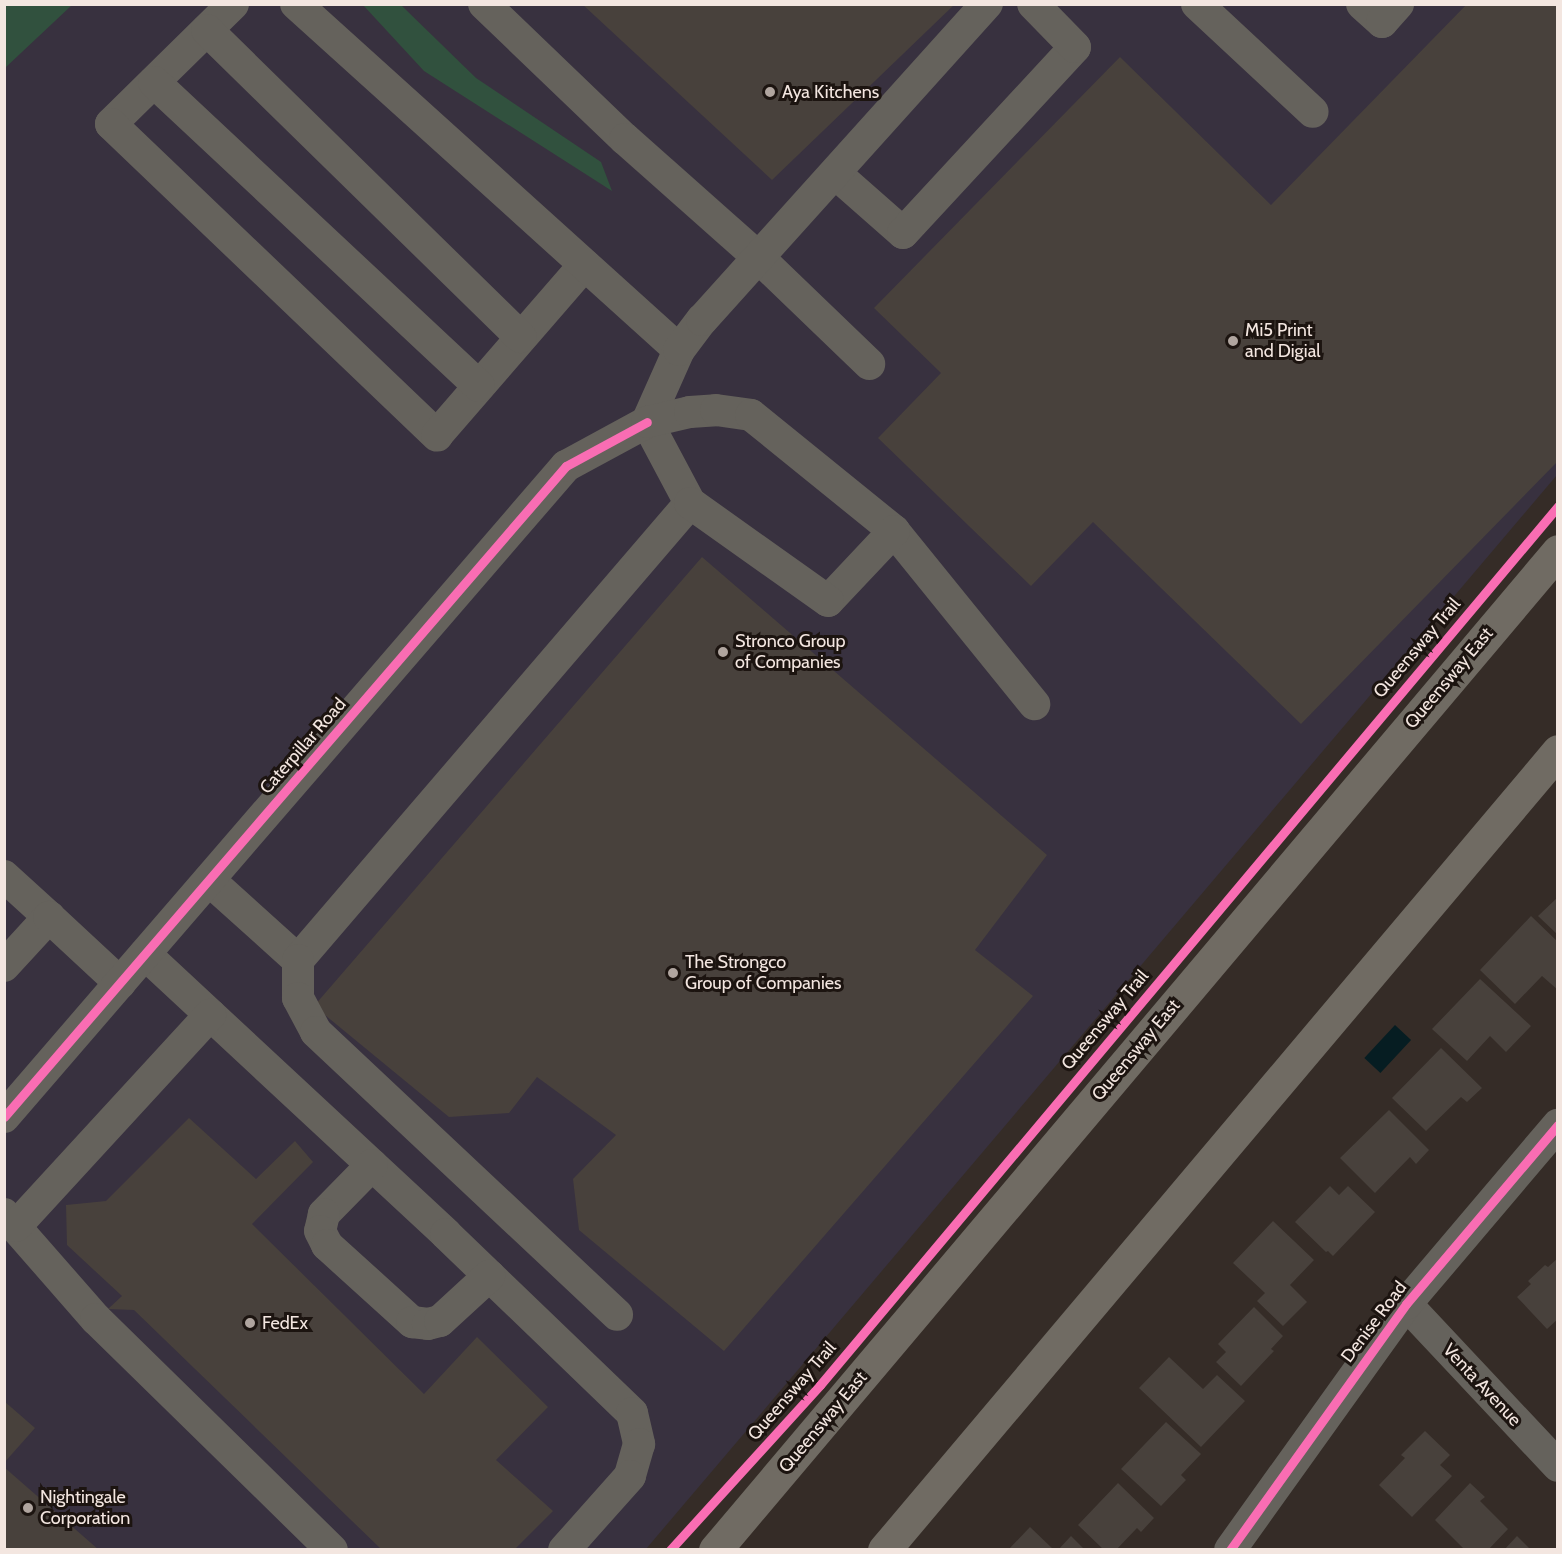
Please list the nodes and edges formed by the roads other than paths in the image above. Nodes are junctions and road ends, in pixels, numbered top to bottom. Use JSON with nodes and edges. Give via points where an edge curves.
{"nodes":[{"id":1,"x":233,"y":4,"type":"edge"},
{"id":2,"x":296,"y":4,"type":"edge"},
{"id":3,"x":484,"y":4,"type":"edge"},
{"id":4,"x":987,"y":4,"type":"edge"},
{"id":5,"x":1033,"y":4,"type":"edge"},
{"id":6,"x":1197,"y":4,"type":"edge"},
{"id":7,"x":1362,"y":4,"type":"edge"},
{"id":8,"x":1398,"y":4,"type":"edge"},
{"id":9,"x":207,"y":30,"type":"junction"},
{"id":10,"x":154,"y":82,"type":"junction"},
{"id":11,"x":1313,"y":112,"type":"dead end"},
{"id":12,"x":836,"y":174,"type":"junction"},
{"id":13,"x":759,"y":258,"type":"junction"},
{"id":14,"x":584,"y":265,"type":"junction"},
{"id":15,"x":521,"y":338,"type":"junction"},
{"id":16,"x":679,"y":350,"type":"junction"},
{"id":17,"x":869,"y":364,"type":"dead end"},
{"id":18,"x":479,"y":386,"type":"junction"},
{"id":19,"x":647,"y":422,"type":"junction"},
{"id":20,"x":690,"y":503,"type":"junction"},
{"id":21,"x":894,"y":531,"type":"junction"},
{"id":22,"x":1557,"y":551,"type":"edge"},
{"id":23,"x":1034,"y":704,"type":"dead end"},
{"id":24,"x":1557,"y":751,"type":"edge"},
{"id":25,"x":4,"y":876,"type":"edge"},
{"id":26,"x":208,"y":880,"type":"junction"},
{"id":27,"x":49,"y":917,"type":"junction"},
{"id":28,"x":145,"y":954,"type":"junction"},
{"id":29,"x":298,"y":960,"type":"junction"},
{"id":30,"x":4,"y":966,"type":"edge"},
{"id":31,"x":120,"y":982,"type":"junction"},
{"id":32,"x":210,"y":1015,"type":"junction"},
{"id":33,"x":4,"y":1117,"type":"edge"},
{"id":34,"x":1557,"y":1125,"type":"edge"},
{"id":35,"x":372,"y":1165,"type":"junction"},
{"id":36,"x":10,"y":1220,"type":"edge"},
{"id":37,"x":489,"y":1276,"type":"junction"},
{"id":38,"x":1406,"y":1304,"type":"junction"},
{"id":39,"x":617,"y":1315,"type":"dead end"},
{"id":40,"x":1557,"y":1466,"type":"edge"},
{"id":41,"x":332,"y":1550,"type":"edge"},
{"id":42,"x":564,"y":1550,"type":"edge"},
{"id":43,"x":715,"y":1550,"type":"edge"},
{"id":44,"x":884,"y":1550,"type":"edge"},
{"id":45,"x":1230,"y":1550,"type":"edge"}],
"edges":[{"from":1,"to":9,"type":"street"},
{"from":2,"to":14,"type":"street"},
{"from":3,"to":13,"type":"street","via":[[625,139]]},
{"from":4,"to":12,"type":"street"},
{"from":5,"to":12,"type":"street","via":[[1075,47],[903,233]]},
{"from":6,"to":11,"type":"street"},
{"from":7,"to":8,"type":"street","via":[[1382,22]]},
{"from":9,"to":10,"type":"street"},
{"from":9,"to":15,"type":"street"},
{"from":10,"to":18,"type":"street"},
{"from":10,"to":18,"type":"street","via":[[111,124],[437,435]]},
{"from":12,"to":13,"type":"street"},
{"from":13,"to":16,"type":"street"},
{"from":13,"to":17,"type":"street"},
{"from":14,"to":15,"type":"street"},
{"from":14,"to":16,"type":"street"},
{"from":15,"to":18,"type":"street"},
{"from":16,"to":19,"type":"street"},
{"from":19,"to":20,"type":"street"},
{"from":19,"to":21,"type":"street","name":"Caterpillar Road","via":[[716,410],[751,415]]},
{"from":19,"to":26,"type":"street","name":"Caterpillar Road","via":[[566,466]]},
{"from":20,"to":21,"type":"street","via":[[828,601]]},
{"from":20,"to":29,"type":"street"},
{"from":21,"to":23,"type":"street","name":"Caterpillar Road"},
{"from":22,"to":43,"type":"main road","name":"Queensway East"},
{"from":24,"to":44,"type":"main road"},
{"from":25,"to":27,"type":"street"},
{"from":26,"to":28,"type":"street","name":"Caterpillar Road"},
{"from":26,"to":29,"type":"street"},
{"from":27,"to":30,"type":"street"},
{"from":27,"to":31,"type":"street"},
{"from":28,"to":31,"type":"street","name":"Caterpillar Road"},
{"from":28,"to":32,"type":"street"},
{"from":29,"to":39,"type":"street","via":[[298,998],[316,1032]]},
{"from":31,"to":33,"type":"street","name":"Caterpillar Road"},
{"from":32,"to":35,"type":"street"},
{"from":32,"to":36,"type":"street"},
{"from":34,"to":38,"type":"street","name":"Denise Road"},
{"from":35,"to":37,"type":"street"},
{"from":35,"to":37,"type":"street","via":[[324,1214],[320,1231],[327,1245],[412,1322],[440,1321]]},
{"from":36,"to":41,"type":"street","via":[[96,1319]]},
{"from":37,"to":42,"type":"street","via":[[632,1413],[639,1444],[630,1476]]},
{"from":38,"to":40,"type":"street","name":"Venta Avenue"},
{"from":38,"to":45,"type":"street","name":"Denise Road"}]}
